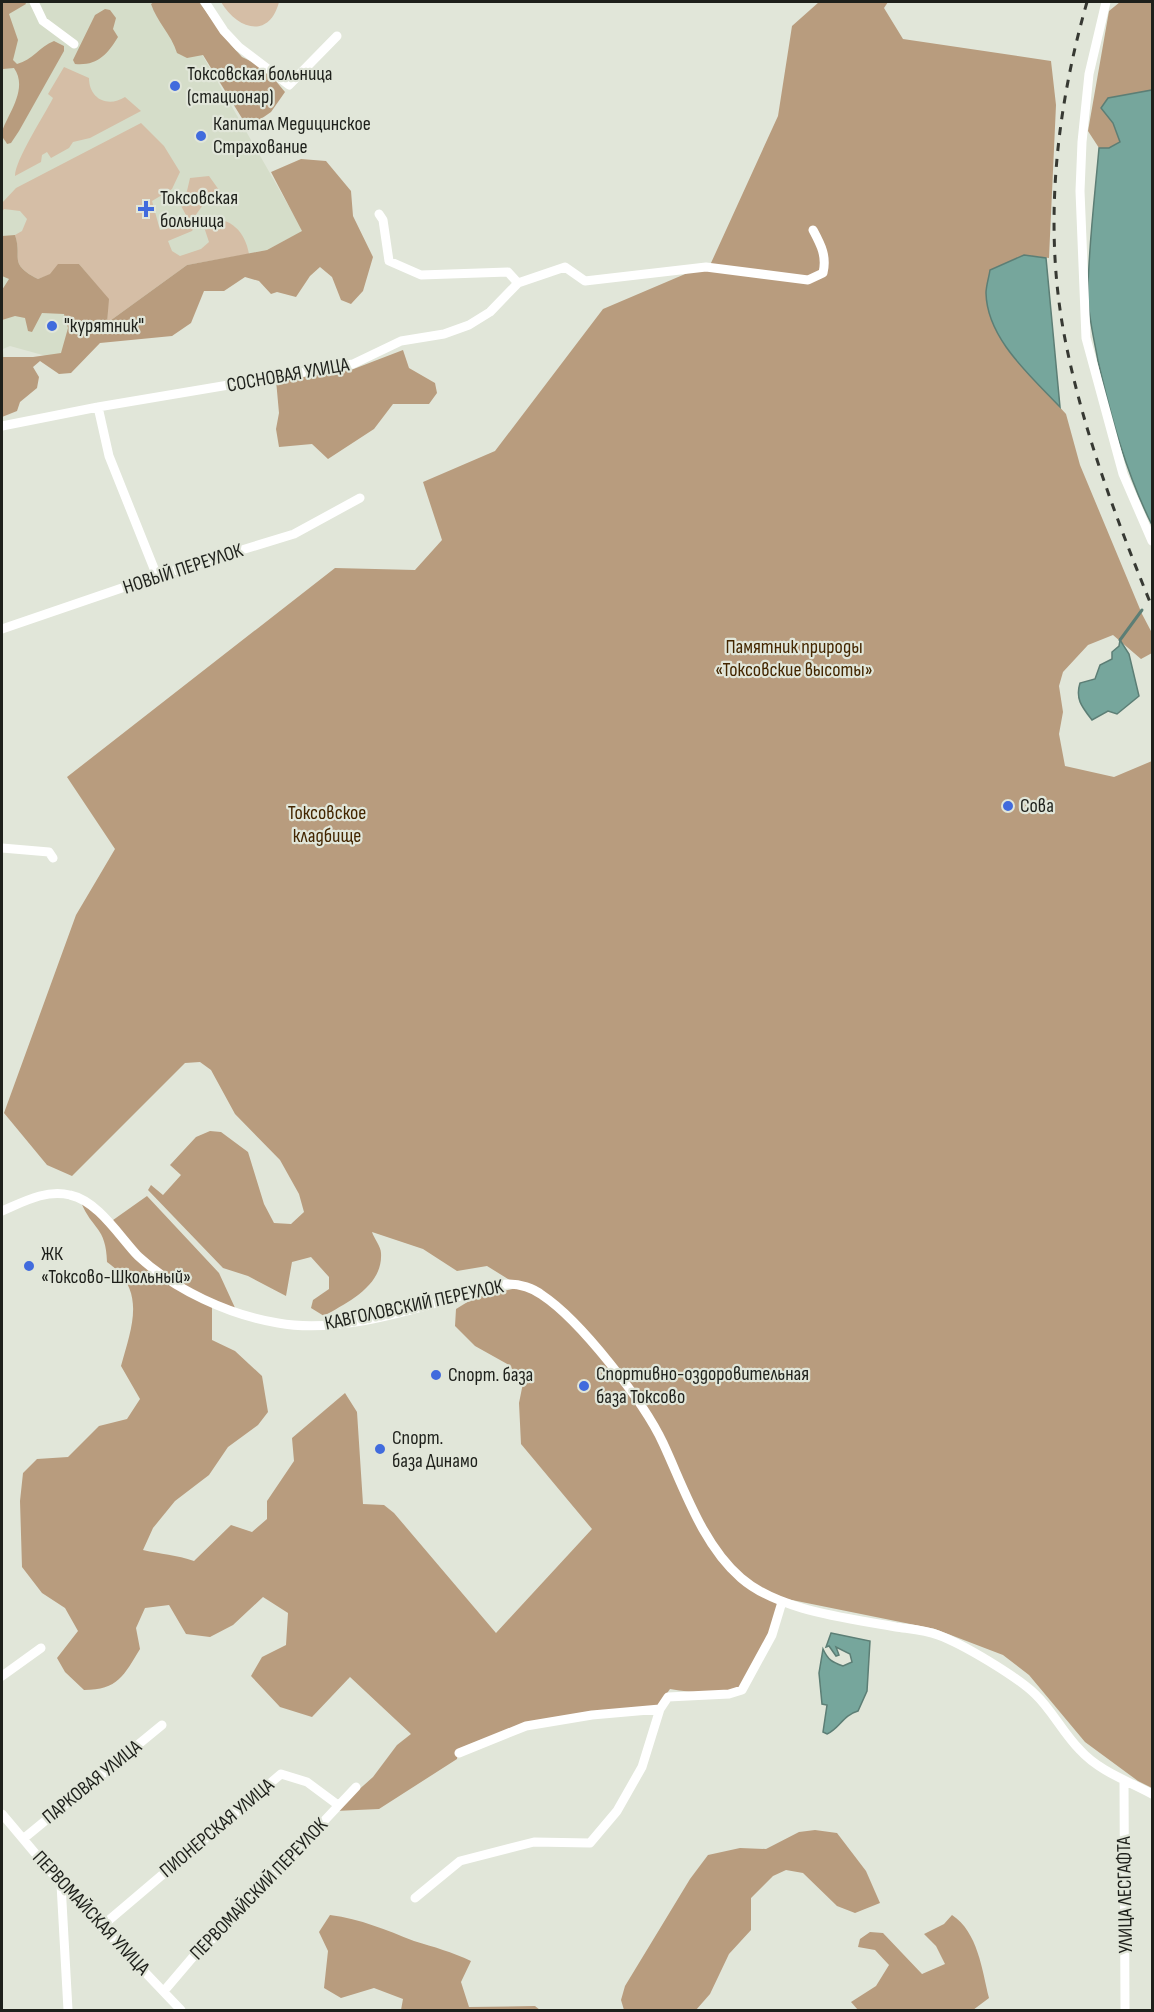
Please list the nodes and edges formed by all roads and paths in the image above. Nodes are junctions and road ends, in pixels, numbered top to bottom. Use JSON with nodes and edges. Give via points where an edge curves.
{"nodes":[{"id":1,"x":34,"y":2,"type":"edge"},
{"id":2,"x":206,"y":2,"type":"edge"},
{"id":3,"x":1106,"y":2,"type":"edge"},
{"id":4,"x":337,"y":36,"type":"dead end"},
{"id":5,"x":74,"y":44,"type":"dead end"},
{"id":6,"x":379,"y":214,"type":"dead end"},
{"id":7,"x":813,"y":230,"type":"dead end"},
{"id":8,"x":518,"y":283,"type":"junction"},
{"id":9,"x":98,"y":407,"type":"junction"},
{"id":10,"x":2,"y":426,"type":"edge"},
{"id":11,"x":360,"y":498,"type":"dead end"},
{"id":12,"x":1152,"y":541,"type":"edge"},
{"id":13,"x":157,"y":576,"type":"junction"},
{"id":14,"x":2,"y":629,"type":"edge"},
{"id":15,"x":2,"y":848,"type":"edge"},
{"id":16,"x":53,"y":858,"type":"dead end"},
{"id":17,"x":2,"y":1210,"type":"edge"},
{"id":18,"x":782,"y":1602,"type":"junction"},
{"id":19,"x":41,"y":1648,"type":"dead end"},
{"id":20,"x":2,"y":1676,"type":"edge"},
{"id":21,"x":660,"y":1709,"type":"junction"},
{"id":22,"x":162,"y":1725,"type":"dead end"},
{"id":23,"x":459,"y":1753,"type":"dead end"},
{"id":24,"x":1124,"y":1780,"type":"junction"},
{"id":25,"x":356,"y":1787,"type":"dead end"},
{"id":26,"x":1152,"y":1794,"type":"edge"},
{"id":27,"x":338,"y":1805,"type":"junction"},
{"id":28,"x":2,"y":1814,"type":"edge"},
{"id":29,"x":23,"y":1839,"type":"junction"},
{"id":30,"x":61,"y":1884,"type":"junction"},
{"id":31,"x":415,"y":1898,"type":"dead end"},
{"id":32,"x":102,"y":1926,"type":"junction"},
{"id":33,"x":164,"y":1991,"type":"junction"},
{"id":34,"x":68,"y":2010,"type":"edge"},
{"id":35,"x":181,"y":2010,"type":"edge"},
{"id":36,"x":1125,"y":2010,"type":"edge"}],
"edges":[{"from":1,"to":5,"type":"street","via":[[43,21]]},
{"from":2,"to":4,"type":"street","via":[[239,47],[289,85]]},
{"from":3,"to":12,"type":"street","via":[[1089,74],[1082,142],[1086,338],[1123,474]]},
{"from":6,"to":8,"type":"street","via":[[389,261],[421,275],[508,272]]},
{"from":7,"to":8,"type":"street","name":"СОСНОВАЯ УЛИЦА","via":[[825,263],[823,273],[808,280],[706,267],[585,281],[564,267]]},
{"from":8,"to":9,"type":"street","name":"СОСНОВАЯ УЛИЦА","via":[[490,312],[469,325],[444,334],[401,341],[352,364]]},
{"from":9,"to":10,"type":"street","name":"СОСНОВАЯ УЛИЦА"},
{"from":9,"to":13,"type":"street","via":[[109,456]]},
{"from":11,"to":13,"type":"street","name":"НОВЫЙ ПЕРЕУЛОК","via":[[294,534]]},
{"from":13,"to":14,"type":"street","name":"НОВЫЙ ПЕРЕУЛОК"},
{"from":15,"to":16,"type":"street","via":[[49,852]]},
{"from":17,"to":18,"type":"street","name":"КАВГОЛОВСКИЙ ПЕРЕУЛОК","via":[[43,1195],[74,1196],[93,1208],[163,1275],[212,1302],[276,1323],[327,1325],[369,1318],[506,1283],[541,1294],[577,1327],[645,1408],[696,1516],[723,1557],[741,1578]]},
{"from":18,"to":21,"type":"street","via":[[772,1635],[742,1690],[668,1697]]},
{"from":18,"to":24,"type":"street","name":"КАВГОЛОВСКИЙ ПЕРЕУЛОК","via":[[937,1635],[1013,1676],[1037,1695],[1080,1750]]},
{"from":19,"to":20,"type":"street"},
{"from":21,"to":23,"type":"street","via":[[526,1726]]},
{"from":21,"to":31,"type":"street","via":[[642,1767],[617,1811],[590,1843],[534,1842],[460,1861]]},
{"from":22,"to":29,"type":"street","name":"ПАРКОВАЯ УЛИЦА"},
{"from":24,"to":26,"type":"street","name":"КАВГОЛОВСКИЙ ПЕРЕУЛОК"},
{"from":24,"to":36,"type":"street","name":"УЛИЦА ЛЕСГАФТА"},
{"from":25,"to":27,"type":"street","name":"ПЕРВОМАЙСКИЙ ПЕРЕУЛОК"},
{"from":27,"to":32,"type":"street","name":"ПИОНЕРСКАЯ УЛИЦА","via":[[307,1782],[281,1774]]},
{"from":27,"to":33,"type":"street","name":"ПЕРВОМАЙСКИЙ ПЕРЕУЛОК"},
{"from":28,"to":29,"type":"street","name":"ПЕРВОМАЙСКАЯ УЛИЦА"},
{"from":29,"to":30,"type":"street","name":"ПЕРВОМАЙСКАЯ УЛИЦА"},
{"from":30,"to":32,"type":"street","name":"ПЕРВОМАЙСКАЯ УЛИЦА"},
{"from":30,"to":34,"type":"street"},
{"from":32,"to":33,"type":"street","name":"ПЕРВОМАЙСКАЯ УЛИЦА"},
{"from":33,"to":35,"type":"street","name":"ПЕРВОМАЙСКАЯ УЛИЦА"}]}
